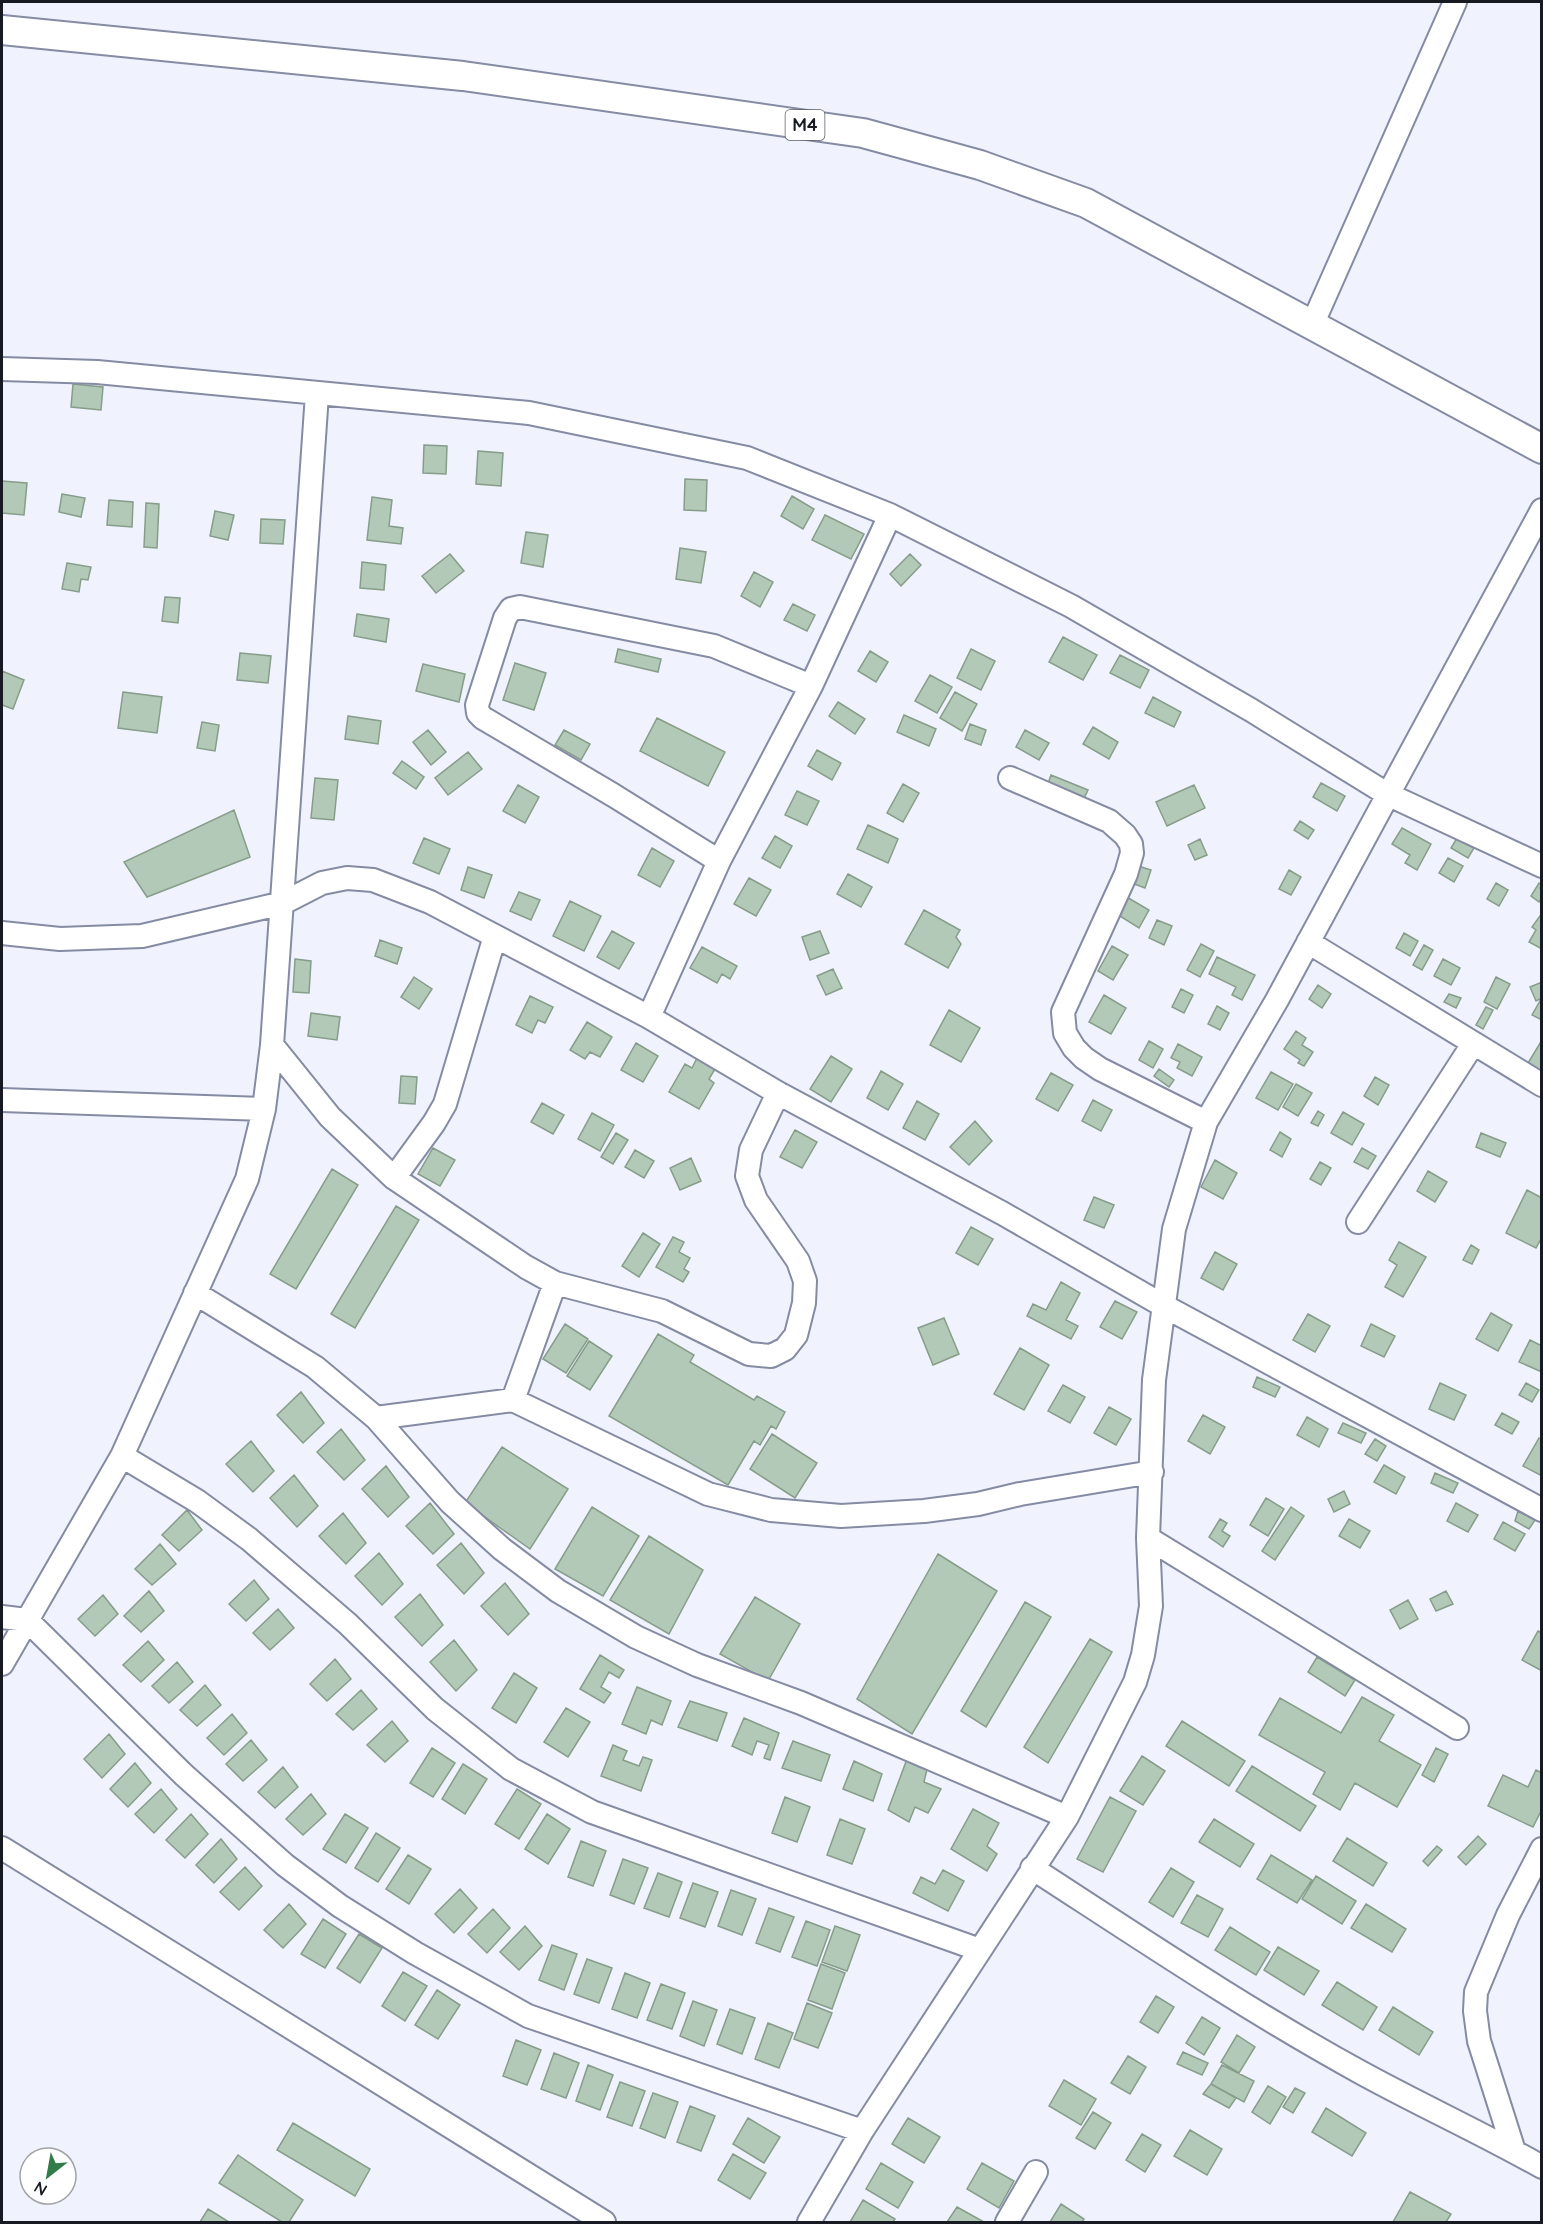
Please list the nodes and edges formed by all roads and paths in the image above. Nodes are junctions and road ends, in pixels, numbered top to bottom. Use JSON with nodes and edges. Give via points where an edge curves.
{"nodes":[{"id":1,"x":1455,"y":2,"type":"edge"},
{"id":2,"x":2,"y":30,"type":"edge"},
{"id":3,"x":1312,"y":325,"type":"junction"},
{"id":4,"x":2,"y":369,"type":"edge"},
{"id":5,"x":317,"y":394,"type":"junction"},
{"id":6,"x":1542,"y":449,"type":"edge"},
{"id":7,"x":1542,"y":510,"type":"edge"},
{"id":8,"x":890,"y":515,"type":"junction"},
{"id":9,"x":811,"y":686,"type":"junction"},
{"id":10,"x":1010,"y":778,"type":"dead end"},
{"id":11,"x":1387,"y":794,"type":"junction"},
{"id":12,"x":719,"y":861,"type":"junction"},
{"id":13,"x":1542,"y":866,"type":"edge"},
{"id":14,"x":283,"y":903,"type":"junction"},
{"id":15,"x":2,"y":933,"type":"edge"},
{"id":16,"x":495,"y":936,"type":"junction"},
{"id":17,"x":1308,"y":942,"type":"junction"},
{"id":18,"x":649,"y":1017,"type":"junction"},
{"id":19,"x":1473,"y":1044,"type":"junction"},
{"id":20,"x":273,"y":1045,"type":"junction"},
{"id":21,"x":1542,"y":1085,"type":"edge"},
{"id":22,"x":777,"y":1093,"type":"junction"},
{"id":23,"x":2,"y":1100,"type":"edge"},
{"id":24,"x":264,"y":1109,"type":"junction"},
{"id":25,"x":1206,"y":1122,"type":"junction"},
{"id":26,"x":394,"y":1178,"type":"junction"},
{"id":27,"x":1358,"y":1222,"type":"dead end"},
{"id":28,"x":555,"y":1282,"type":"junction"},
{"id":29,"x":195,"y":1293,"type":"junction"},
{"id":30,"x":1164,"y":1306,"type":"junction"},
{"id":31,"x":513,"y":1400,"type":"junction"},
{"id":32,"x":376,"y":1418,"type":"junction"},
{"id":33,"x":122,"y":1456,"type":"junction"},
{"id":34,"x":1152,"y":1472,"type":"junction"},
{"id":35,"x":1542,"y":1510,"type":"edge"},
{"id":36,"x":1148,"y":1538,"type":"junction"},
{"id":37,"x":2,"y":1617,"type":"edge"},
{"id":38,"x":27,"y":1620,"type":"junction"},
{"id":39,"x":2,"y":1664,"type":"edge"},
{"id":40,"x":1457,"y":1728,"type":"dead end"},
{"id":41,"x":1067,"y":1817,"type":"junction"},
{"id":42,"x":2,"y":1848,"type":"edge"},
{"id":43,"x":1542,"y":1849,"type":"edge"},
{"id":44,"x":1032,"y":1868,"type":"junction"},
{"id":45,"x":980,"y":1950,"type":"junction"},
{"id":46,"x":862,"y":2131,"type":"junction"},
{"id":47,"x":1515,"y":2151,"type":"junction"},
{"id":48,"x":1542,"y":2167,"type":"edge"},
{"id":49,"x":1036,"y":2172,"type":"dead end"},
{"id":50,"x":604,"y":2223,"type":"edge"},
{"id":51,"x":809,"y":2223,"type":"edge"},
{"id":52,"x":1007,"y":2223,"type":"edge"}],
"edges":[{"from":1,"to":3,"type":"street"},
{"from":2,"to":3,"type":"main road","number":"M4","via":[[463,76],[863,134],[980,165],[1086,203]]},
{"from":3,"to":6,"type":"main road","number":"M4"},
{"from":4,"to":5,"type":"street","via":[[96,372]]},
{"from":5,"to":8,"type":"street","via":[[529,413],[747,458]]},
{"from":5,"to":14,"type":"street"},
{"from":7,"to":11,"type":"street"},
{"from":8,"to":9,"type":"street"},
{"from":8,"to":11,"type":"street","via":[[1071,606]]},
{"from":9,"to":12,"type":"street"},
{"from":9,"to":12,"type":"street","via":[[714,646],[520,607],[511,609],[505,618],[477,705],[478,713]]},
{"from":10,"to":25,"type":"street","via":[[1109,821],[1131,844],[1126,874],[1063,1012],[1065,1033],[1074,1048],[1100,1069]]},
{"from":11,"to":13,"type":"street"},
{"from":11,"to":17,"type":"street"},
{"from":12,"to":18,"type":"street"},
{"from":14,"to":15,"type":"street","via":[[142,936],[60,939]]},
{"from":14,"to":16,"type":"street","via":[[322,883],[347,878],[373,880],[430,902]]},
{"from":14,"to":20,"type":"street"},
{"from":16,"to":18,"type":"street"},
{"from":16,"to":26,"type":"street","via":[[444,1104]]},
{"from":17,"to":19,"type":"street"},
{"from":17,"to":25,"type":"street"},
{"from":18,"to":22,"type":"street"},
{"from":19,"to":21,"type":"street"},
{"from":19,"to":27,"type":"street"},
{"from":20,"to":24,"type":"street"},
{"from":20,"to":26,"type":"street","via":[[330,1117]]},
{"from":22,"to":28,"type":"street","via":[[751,1150],[747,1176],[756,1200],[798,1261],[805,1281],[796,1335],[784,1349],[771,1356],[749,1354],[662,1311]]},
{"from":22,"to":30,"type":"street"},
{"from":23,"to":24,"type":"street"},
{"from":24,"to":29,"type":"street","via":[[247,1179]]},
{"from":25,"to":30,"type":"street","via":[[1174,1229]]},
{"from":26,"to":28,"type":"street","via":[[526,1267]]},
{"from":28,"to":31,"type":"street"},
{"from":29,"to":32,"type":"street","via":[[315,1366]]},
{"from":29,"to":33,"type":"street"},
{"from":30,"to":34,"type":"street","via":[[1154,1380]]},
{"from":30,"to":35,"type":"street"},
{"from":31,"to":32,"type":"street"},
{"from":31,"to":34,"type":"street","via":[[708,1494],[771,1510],[841,1516],[924,1511]]},
{"from":32,"to":41,"type":"street","via":[[450,1502],[502,1549],[558,1591],[636,1637]]},
{"from":33,"to":38,"type":"street"},
{"from":33,"to":45,"type":"street","via":[[197,1501],[249,1539],[348,1624],[435,1709],[511,1769],[592,1812]]},
{"from":34,"to":36,"type":"street"},
{"from":36,"to":40,"type":"street"},
{"from":36,"to":41,"type":"street","via":[[1151,1606],[1143,1654],[1130,1691]]},
{"from":37,"to":38,"type":"street"},
{"from":38,"to":39,"type":"street"},
{"from":38,"to":46,"type":"street","via":[[184,1775],[285,1865],[340,1906],[415,1953],[528,2016]]},
{"from":41,"to":44,"type":"street"},
{"from":42,"to":50,"type":"street"},
{"from":43,"to":47,"type":"street","via":[[1508,1915],[1476,1992],[1474,2011],[1479,2041]]},
{"from":44,"to":45,"type":"street"},
{"from":44,"to":47,"type":"street","via":[[1298,2037]]},
{"from":45,"to":46,"type":"street"},
{"from":46,"to":51,"type":"street"},
{"from":47,"to":48,"type":"street"},
{"from":49,"to":52,"type":"street"}]}
